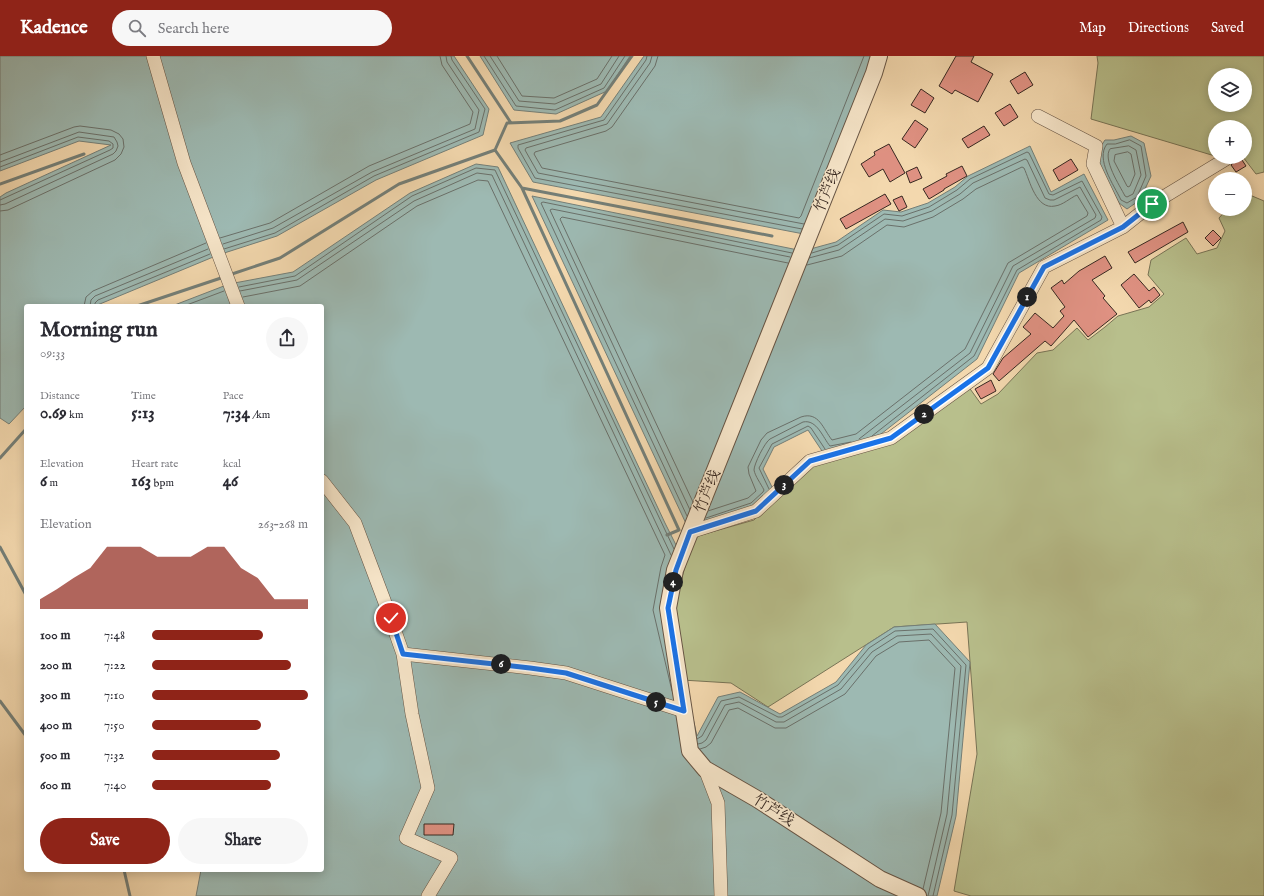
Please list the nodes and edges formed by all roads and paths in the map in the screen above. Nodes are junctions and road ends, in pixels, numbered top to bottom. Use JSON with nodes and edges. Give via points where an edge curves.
{"nodes":[{"id":1,"x":153,"y":56,"type":"edge"},
{"id":2,"x":879,"y":56,"type":"edge"},
{"id":3,"x":1038,"y":116,"type":"dead end"},
{"id":4,"x":1218,"y":164,"type":"edge"},
{"id":5,"x":1123,"y":227,"type":"junction"},
{"id":6,"x":237,"y":304,"type":"edge"},
{"id":7,"x":324,"y":484,"type":"edge"},
{"id":8,"x":690,"y":532,"type":"junction"},
{"id":9,"x":403,"y":654,"type":"junction"},
{"id":10,"x":684,"y":711,"type":"junction"},
{"id":11,"x":705,"y":769,"type":"junction"},
{"id":12,"x":428,"y":896,"type":"edge"},
{"id":13,"x":720,"y":896,"type":"edge"},
{"id":14,"x":918,"y":896,"type":"edge"}],
"edges":[{"from":1,"to":6,"type":"street","via":[[184,164]]},
{"from":2,"to":8,"type":"street","name":"竹芦线"},
{"from":3,"to":5,"type":"street","via":[[1096,146],[1093,164]]},
{"from":4,"to":5,"type":"street","via":[[1152,204]]},
{"from":5,"to":8,"type":"street","via":[[1044,267],[988,368],[891,438],[810,461],[756,511]]},
{"from":7,"to":9,"type":"street","via":[[354,524]]},
{"from":8,"to":10,"type":"street","name":"竹芦线","via":[[676,570],[668,608]]},
{"from":9,"to":10,"type":"street","via":[[559,672]]},
{"from":9,"to":12,"type":"street","via":[[412,714],[428,788],[406,838],[451,858]]},
{"from":10,"to":11,"type":"street","name":"竹芦线","via":[[690,751]]},
{"from":11,"to":13,"type":"street","via":[[718,803]]},
{"from":11,"to":14,"type":"street","name":"竹芦线","via":[[757,799],[880,879]]}]}
